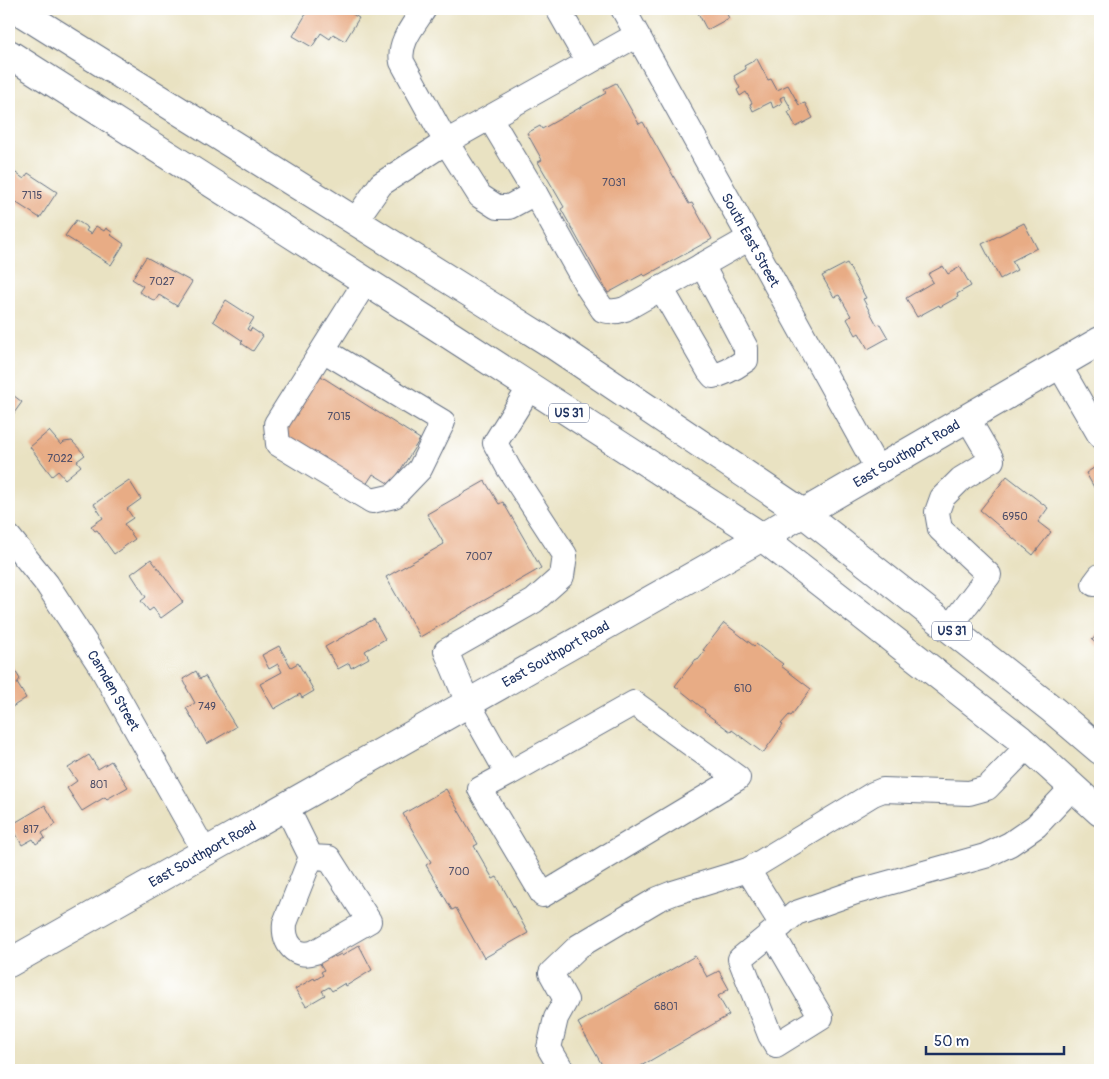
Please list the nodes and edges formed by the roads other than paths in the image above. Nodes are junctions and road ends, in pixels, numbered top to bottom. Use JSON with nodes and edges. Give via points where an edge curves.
{"nodes":[{"id":1,"x":16,"y":9,"type":"edge"},
{"id":2,"x":424,"y":9,"type":"edge"},
{"id":3,"x":558,"y":9,"type":"edge"},
{"id":4,"x":623,"y":9,"type":"edge"},
{"id":5,"x":637,"y":35,"type":"junction"},
{"id":6,"x":9,"y":54,"type":"edge"},
{"id":7,"x":588,"y":62,"type":"junction"},
{"id":8,"x":490,"y":118,"type":"junction"},
{"id":9,"x":446,"y":142,"type":"junction"},
{"id":10,"x":535,"y":194,"type":"junction"},
{"id":11,"x":356,"y":221,"type":"junction"},
{"id":12,"x":750,"y":238,"type":"junction"},
{"id":13,"x":702,"y":266,"type":"junction"},
{"id":14,"x":366,"y":281,"type":"junction"},
{"id":15,"x":661,"y":288,"type":"junction"},
{"id":16,"x":1100,"y":341,"type":"edge"},
{"id":17,"x":322,"y":350,"type":"junction"},
{"id":18,"x":1059,"y":366,"type":"junction"},
{"id":19,"x":530,"y":387,"type":"junction"},
{"id":20,"x":968,"y":419,"type":"junction"},
{"id":21,"x":1100,"y":436,"type":"edge"},
{"id":22,"x":878,"y":470,"type":"junction"},
{"id":23,"x":803,"y":513,"type":"junction"},
{"id":24,"x":9,"y":537,"type":"edge"},
{"id":25,"x":762,"y":537,"type":"junction"},
{"id":26,"x":949,"y":628,"type":"junction"},
{"id":27,"x":468,"y":704,"type":"junction"},
{"id":28,"x":1028,"y":746,"type":"junction"},
{"id":29,"x":1100,"y":750,"type":"edge"},
{"id":30,"x":508,"y":774,"type":"junction"},
{"id":31,"x":1073,"y":787,"type":"junction"},
{"id":32,"x":286,"y":806,"type":"junction"},
{"id":33,"x":1100,"y":812,"type":"edge"},
{"id":34,"x":206,"y":852,"type":"junction"},
{"id":35,"x":311,"y":857,"type":"dead end"},
{"id":36,"x":748,"y":870,"type":"junction"},
{"id":37,"x":777,"y":929,"type":"junction"},
{"id":38,"x":9,"y":963,"type":"edge"},
{"id":39,"x":562,"y":1070,"type":"edge"}],
"edges":[{"from":1,"to":11,"type":"main road","number":"US 31"},
{"from":2,"to":9,"type":"street","via":[[400,53]]},
{"from":3,"to":7,"type":"street"},
{"from":4,"to":5,"type":"street","name":"South East Street"},
{"from":5,"to":7,"type":"street"},
{"from":5,"to":12,"type":"street","name":"South East Street"},
{"from":6,"to":14,"type":"main road","number":"US 31"},
{"from":7,"to":8,"type":"street"},
{"from":8,"to":9,"type":"street"},
{"from":8,"to":10,"type":"street"},
{"from":9,"to":10,"type":"street","via":[[480,196],[497,207],[508,207]]},
{"from":9,"to":11,"type":"street","via":[[382,184]]},
{"from":10,"to":15,"type":"street","via":[[603,310],[617,312]]},
{"from":11,"to":23,"type":"main road","number":"US 31","via":[[555,346]]},
{"from":12,"to":13,"type":"street"},
{"from":12,"to":22,"type":"street","name":"South East Street"},
{"from":13,"to":15,"type":"street"},
{"from":13,"to":15,"type":"street","via":[[746,348],[746,360],[732,369],[713,376]]},
{"from":14,"to":17,"type":"street"},
{"from":14,"to":19,"type":"main road","number":"US 31"},
{"from":16,"to":18,"type":"main road","name":"East Southport Road"},
{"from":17,"to":17,"type":"street","via":[[276,424],[278,444],[372,501],[394,496],[420,469],[443,422]]},
{"from":18,"to":20,"type":"main road","name":"East Southport Road"},
{"from":18,"to":21,"type":"street"},
{"from":19,"to":25,"type":"main road","number":"US 31"},
{"from":19,"to":27,"type":"street","via":[[495,442],[565,555],[562,576],[534,601],[446,651]]},
{"from":20,"to":22,"type":"main road","name":"East Southport Road"},
{"from":20,"to":26,"type":"street","via":[[992,460],[961,479],[942,498],[937,512],[940,529],[988,575]]},
{"from":22,"to":23,"type":"main road","name":"East Southport Road"},
{"from":23,"to":25,"type":"main road","name":"East Southport Road"},
{"from":23,"to":26,"type":"main road","number":"US 31"},
{"from":24,"to":34,"type":"street","name":"Camden Street","via":[[47,584],[101,667]]},
{"from":25,"to":27,"type":"main road","name":"East Southport Road"},
{"from":25,"to":28,"type":"main road","number":"US 31"},
{"from":26,"to":29,"type":"main road","number":"US 31"},
{"from":27,"to":30,"type":"street"},
{"from":27,"to":32,"type":"main road","name":"East Southport Road"},
{"from":28,"to":31,"type":"main road","number":"US 31"},
{"from":28,"to":36,"type":"street","via":[[987,788],[969,793],[883,790]]},
{"from":30,"to":30,"type":"street","via":[[480,789],[543,895],[738,778],[634,703]]},
{"from":31,"to":33,"type":"main road","number":"US 31"},
{"from":31,"to":37,"type":"street","via":[[1036,826],[985,856],[856,892],[796,913]]},
{"from":32,"to":34,"type":"main road","name":"East Southport Road"},
{"from":32,"to":35,"type":"street"},
{"from":34,"to":38,"type":"main road","name":"East Southport Road"},
{"from":36,"to":37,"type":"street"},
{"from":36,"to":39,"type":"street","via":[[658,899],[579,946],[551,973],[566,1000],[556,1018],[549,1048]]},
{"from":37,"to":37,"type":"street","via":[[740,959],[776,1045],[821,1017]]}]}
